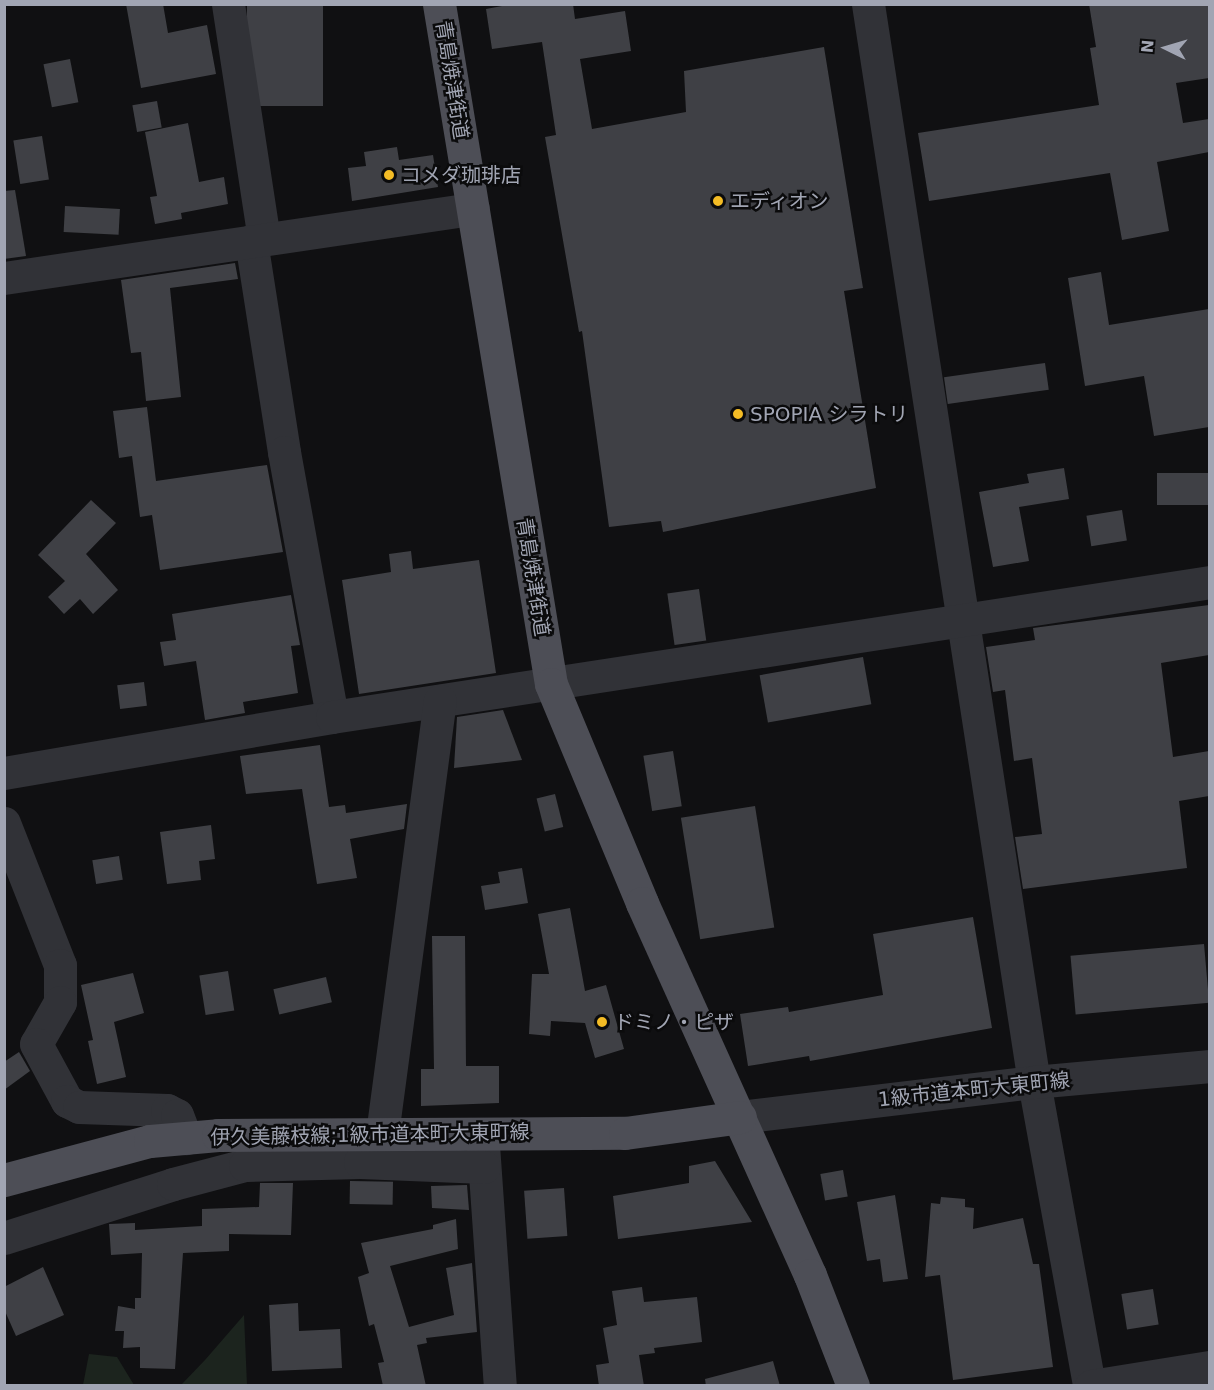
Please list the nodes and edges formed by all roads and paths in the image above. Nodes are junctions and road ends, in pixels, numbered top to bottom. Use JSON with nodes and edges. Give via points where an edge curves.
{"nodes":[{"id":1,"x":228,"y":4,"type":"edge"},
{"id":2,"x":439,"y":4,"type":"edge"},
{"id":3,"x":868,"y":4,"type":"edge"},
{"id":4,"x":473,"y":209,"type":"junction"},
{"id":5,"x":258,"y":240,"type":"junction"},
{"id":6,"x":4,"y":278,"type":"edge"},
{"id":7,"x":1209,"y":582,"type":"edge"},
{"id":8,"x":961,"y":620,"type":"junction"},
{"id":9,"x":551,"y":684,"type":"junction"},
{"id":10,"x":440,"y":701,"type":"junction"},
{"id":11,"x":332,"y":717,"type":"junction"},
{"id":12,"x":4,"y":773,"type":"edge"},
{"id":13,"x":4,"y":823,"type":"edge"},
{"id":14,"x":1209,"y":1066,"type":"edge"},
{"id":15,"x":1034,"y":1082,"type":"junction"},
{"id":16,"x":740,"y":1117,"type":"junction"},
{"id":17,"x":483,"y":1133,"type":"junction"},
{"id":18,"x":382,"y":1134,"type":"junction"},
{"id":19,"x":186,"y":1138,"type":"junction"},
{"id":20,"x":484,"y":1167,"type":"junction"},
{"id":21,"x":5,"y":1180,"type":"edge"},
{"id":22,"x":4,"y":1238,"type":"edge"},
{"id":23,"x":1209,"y":1367,"type":"edge"},
{"id":24,"x":500,"y":1386,"type":"edge"},
{"id":25,"x":853,"y":1386,"type":"edge"},
{"id":26,"x":1090,"y":1386,"type":"edge"}],
"edges":[{"from":1,"to":5,"type":"street"},
{"from":2,"to":4,"type":"main road","name":"青島焼津街道"},
{"from":3,"to":8,"type":"street"},
{"from":4,"to":5,"type":"street"},
{"from":4,"to":9,"type":"main road","name":"青島焼津街道"},
{"from":5,"to":6,"type":"street"},
{"from":5,"to":11,"type":"street","via":[[284,452]]},
{"from":7,"to":8,"type":"street"},
{"from":8,"to":9,"type":"street"},
{"from":8,"to":15,"type":"street"},
{"from":9,"to":10,"type":"street"},
{"from":9,"to":16,"type":"main road","name":"青島焼津街道","via":[[642,903]]},
{"from":10,"to":11,"type":"street"},
{"from":10,"to":18,"type":"street"},
{"from":11,"to":12,"type":"street"},
{"from":13,"to":19,"type":"street","via":[[60,965],[60,1002],[36,1044],[67,1101],[79,1107],[167,1110],[177,1115]]},
{"from":14,"to":15,"type":"street","name":"1級市道本町大東町線"},
{"from":15,"to":16,"type":"street","name":"1級市道本町大東町線"},
{"from":15,"to":26,"type":"street"},
{"from":16,"to":17,"type":"main road","name":"伊久美藤枝線;1級市道本町大東町線","via":[[625,1133]]},
{"from":16,"to":25,"type":"main road","name":"青島焼津街道","via":[[810,1275]]},
{"from":17,"to":18,"type":"main road","name":"伊久美藤枝線;1級市道本町大東町線"},
{"from":17,"to":20,"type":"street"},
{"from":18,"to":19,"type":"main road","name":"伊久美藤枝線;1級市道本町大東町線"},
{"from":19,"to":21,"type":"main road","name":"伊久美藤枝線;1級市道本町大東町線","via":[[150,1140]]},
{"from":20,"to":22,"type":"street","via":[[360,1162],[245,1166],[173,1184]]},
{"from":20,"to":24,"type":"street"},
{"from":23,"to":26,"type":"street"}]}
